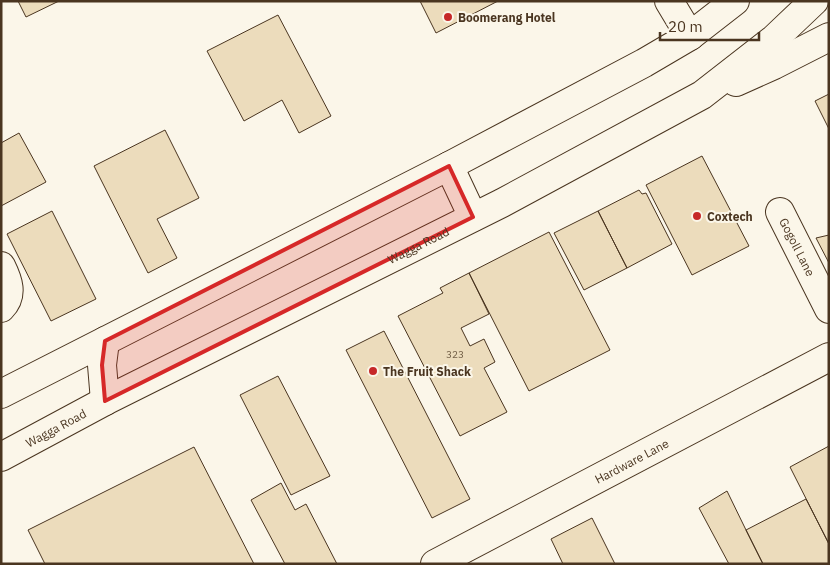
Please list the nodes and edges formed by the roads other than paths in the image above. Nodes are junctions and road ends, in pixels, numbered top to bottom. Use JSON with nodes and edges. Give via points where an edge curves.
{"nodes":[{"id":1,"x":669,"y":1,"type":"edge"},
{"id":2,"x":735,"y":1,"type":"edge"},
{"id":3,"x":814,"y":1,"type":"edge"},
{"id":4,"x":690,"y":36,"type":"junction"},
{"id":5,"x":829,"y":37,"type":"edge"},
{"id":6,"x":702,"y":95,"type":"junction"},
{"id":7,"x":449,"y":166,"type":"junction"},
{"id":8,"x":780,"y":212,"type":"dead end"},
{"id":9,"x":473,"y":217,"type":"junction"},
{"id":10,"x":1,"y":266,"type":"edge"},
{"id":11,"x":1,"y":308,"type":"edge"},
{"id":12,"x":829,"y":309,"type":"edge"},
{"id":13,"x":105,"y":341,"type":"junction"},
{"id":14,"x":829,"y":357,"type":"edge"},
{"id":15,"x":1,"y":394,"type":"edge"},
{"id":16,"x":105,"y":402,"type":"junction"},
{"id":17,"x":1,"y":457,"type":"edge"},
{"id":18,"x":435,"y":564,"type":"edge"}],
"edges":[{"from":1,"to":4,"type":"main road"},
{"from":2,"to":4,"type":"main road"},
{"from":3,"to":6,"type":"main road","name":"Wagga Road","via":[[774,39]]},
{"from":4,"to":7,"type":"main road"},
{"from":5,"to":6,"type":"main road","via":[[774,65]]},
{"from":6,"to":9,"type":"main road","name":"Wagga Road"},
{"from":7,"to":9,"type":"main road"},
{"from":7,"to":13,"type":"main road"},
{"from":8,"to":12,"type":"main road","name":"Gogoll Lane"},
{"from":9,"to":16,"type":"main road","name":"Wagga Road"},
{"from":10,"to":11,"type":"main road","via":[[9,288],[8,298]]},
{"from":13,"to":15,"type":"main road"},
{"from":13,"to":16,"type":"main road","via":[[102,365]]},
{"from":14,"to":18,"type":"main road","name":"Hardware Lane"},
{"from":16,"to":17,"type":"main road","name":"Wagga Road"}]}
